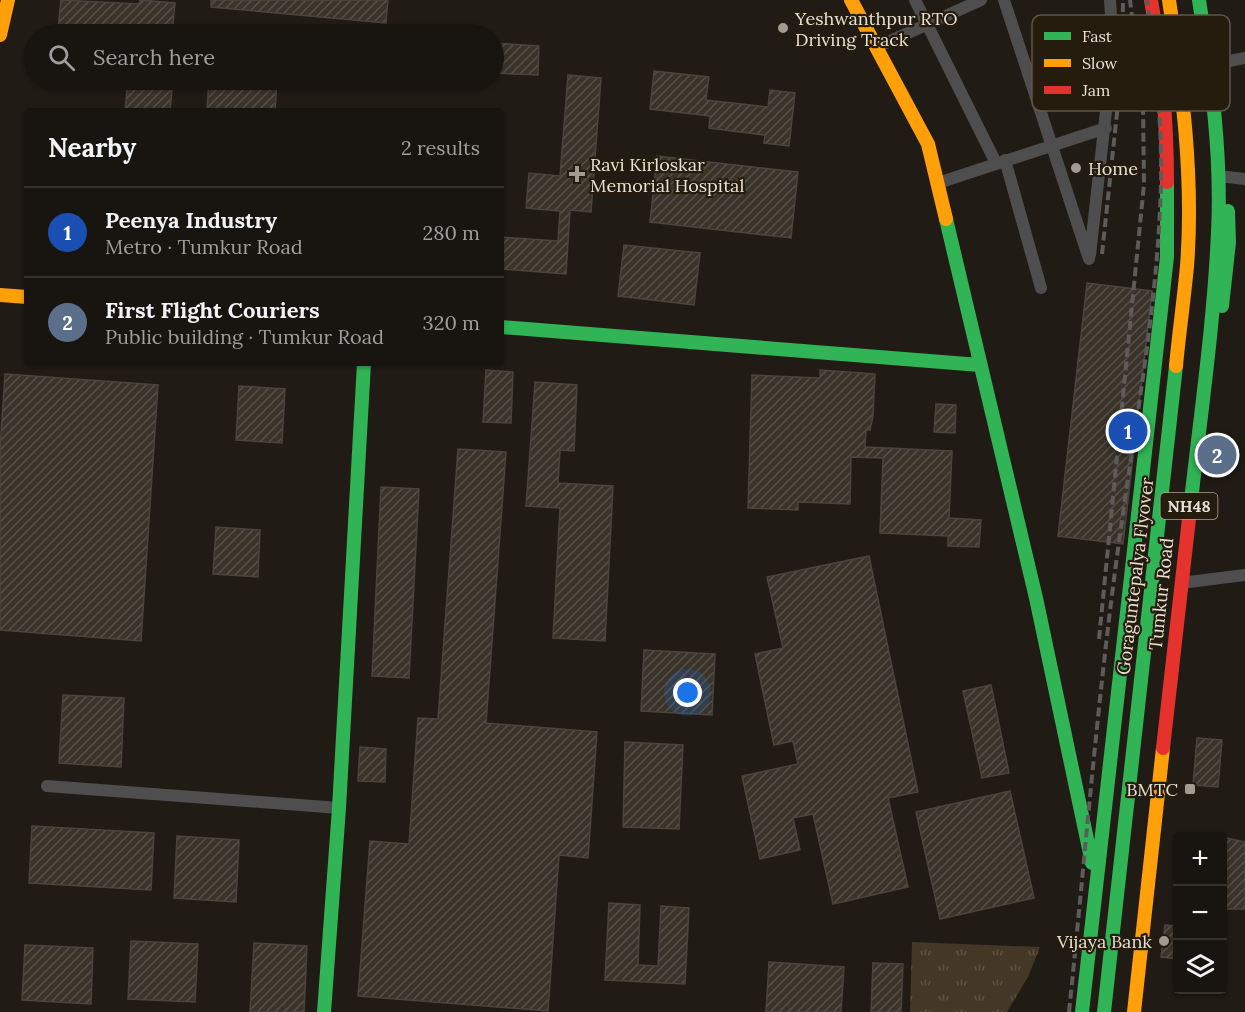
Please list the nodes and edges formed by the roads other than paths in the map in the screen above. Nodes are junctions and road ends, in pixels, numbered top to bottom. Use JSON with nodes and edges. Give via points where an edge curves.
{"nodes":[{"id":1,"x":8,"y":0,"type":"edge"},
{"id":2,"x":851,"y":0,"type":"edge"},
{"id":3,"x":915,"y":0,"type":"edge"},
{"id":4,"x":981,"y":0,"type":"edge"},
{"id":5,"x":1004,"y":0,"type":"edge"},
{"id":6,"x":1110,"y":0,"type":"edge"},
{"id":7,"x":1151,"y":0,"type":"edge"},
{"id":8,"x":1159,"y":0,"type":"edge"},
{"id":9,"x":1169,"y":0,"type":"edge"},
{"id":10,"x":1199,"y":0,"type":"edge"},
{"id":11,"x":1209,"y":0,"type":"edge"},
{"id":12,"x":1111,"y":15,"type":"edge"},
{"id":13,"x":1154,"y":15,"type":"edge"},
{"id":14,"x":1161,"y":15,"type":"edge"},
{"id":15,"x":1171,"y":15,"type":"edge"},
{"id":16,"x":1201,"y":15,"type":"edge"},
{"id":17,"x":1211,"y":15,"type":"edge"},
{"id":18,"x":927,"y":24,"type":"junction"},
{"id":19,"x":0,"y":35,"type":"edge"},
{"id":20,"x":877,"y":47,"type":"junction"},
{"id":21,"x":1245,"y":58,"type":"edge"},
{"id":22,"x":1230,"y":61,"type":"edge"},
{"id":23,"x":1032,"y":73,"type":"edge"},
{"id":24,"x":1028,"y":74,"type":"junction"},
{"id":25,"x":1032,"y":86,"type":"edge"},
{"id":26,"x":1040,"y":111,"type":"edge"},
{"id":27,"x":1107,"y":111,"type":"edge"},
{"id":28,"x":1166,"y":111,"type":"edge"},
{"id":29,"x":1174,"y":111,"type":"edge"},
{"id":30,"x":1183,"y":111,"type":"edge"},
{"id":31,"x":1214,"y":111,"type":"edge"},
{"id":32,"x":1222,"y":111,"type":"edge"},
{"id":33,"x":1106,"y":128,"type":"junction"},
{"id":34,"x":1051,"y":144,"type":"junction"},
{"id":35,"x":1001,"y":161,"type":"junction"},
{"id":36,"x":1227,"y":177,"type":"junction"},
{"id":37,"x":1245,"y":179,"type":"edge"},
{"id":38,"x":938,"y":183,"type":"junction"},
{"id":39,"x":1202,"y":260,"type":"dead end"},
{"id":40,"x":1200,"y":281,"type":"dead end"},
{"id":41,"x":1041,"y":288,"type":"dead end"},
{"id":42,"x":0,"y":296,"type":"edge"},
{"id":43,"x":24,"y":297,"type":"edge"},
{"id":44,"x":504,"y":327,"type":"edge"},
{"id":45,"x":980,"y":365,"type":"junction"},
{"id":46,"x":364,"y":366,"type":"edge"},
{"id":47,"x":1174,"y":511,"type":"dead end"},
{"id":48,"x":1245,"y":575,"type":"edge"},
{"id":49,"x":1189,"y":582,"type":"junction"},
{"id":50,"x":47,"y":786,"type":"dead end"},
{"id":51,"x":339,"y":808,"type":"junction"},
{"id":52,"x":1135,"y":861,"type":"dead end"},
{"id":53,"x":1095,"y":878,"type":"junction"},
{"id":54,"x":324,"y":1012,"type":"edge"},
{"id":55,"x":1082,"y":1012,"type":"edge"},
{"id":56,"x":1095,"y":1012,"type":"edge"},
{"id":57,"x":1104,"y":1012,"type":"edge"},
{"id":58,"x":1134,"y":1012,"type":"edge"},
{"id":59,"x":1142,"y":1012,"type":"edge"}],
"edges":[{"from":1,"to":19,"type":"main road"},
{"from":2,"to":20,"type":"main road"},
{"from":3,"to":18,"type":"street"},
{"from":4,"to":18,"type":"street"},
{"from":5,"to":24,"type":"street"},
{"from":6,"to":12,"type":"street"},
{"from":7,"to":13,"type":"main road"},
{"from":8,"to":14,"type":"main road","name":"Tumkur Road","number":"NH48"},
{"from":9,"to":15,"type":"main road","name":"Goraguntepalya Flyover"},
{"from":10,"to":16,"type":"main road","name":"Tumkur Road","number":"NH48"},
{"from":11,"to":17,"type":"main road"},
{"from":18,"to":20,"type":"street"},
{"from":18,"to":35,"type":"street"},
{"from":20,"to":38,"type":"main road","via":[[928,144]]},
{"from":21,"to":22,"type":"street"},
{"from":23,"to":24,"type":"street"},
{"from":24,"to":25,"type":"street"},
{"from":26,"to":34,"type":"street"},
{"from":27,"to":33,"type":"street"},
{"from":28,"to":53,"type":"main road","via":[[1167,257]]},
{"from":29,"to":56,"type":"main road","name":"Tumkur Road","number":"NH48","via":[[1178,232],[1172,313]]},
{"from":30,"to":57,"type":"main road","name":"Goraguntepalya Flyover","via":[[1189,171],[1187,265]]},
{"from":31,"to":58,"type":"main road","name":"Tumkur Road","number":"NH48","via":[[1217,242]]},
{"from":32,"to":36,"type":"main road"},
{"from":33,"to":34,"type":"street"},
{"from":33,"to":34,"type":"street","via":[[1089,259]]},
{"from":34,"to":35,"type":"street"},
{"from":35,"to":38,"type":"street"},
{"from":35,"to":41,"type":"street"},
{"from":36,"to":37,"type":"street"},
{"from":36,"to":49,"type":"main road","via":[[1229,242]]},
{"from":38,"to":45,"type":"main road"},
{"from":39,"to":40,"type":"main road"},
{"from":42,"to":43,"type":"main road"},
{"from":44,"to":45,"type":"main road"},
{"from":45,"to":53,"type":"main road","via":[[1036,598]]},
{"from":46,"to":51,"type":"main road"},
{"from":47,"to":52,"type":"main road","name":"Goraguntepalya Flyover"},
{"from":48,"to":49,"type":"street"},
{"from":49,"to":59,"type":"main road"},
{"from":50,"to":51,"type":"street"},
{"from":51,"to":54,"type":"main road"},
{"from":53,"to":55,"type":"main road"}]}
